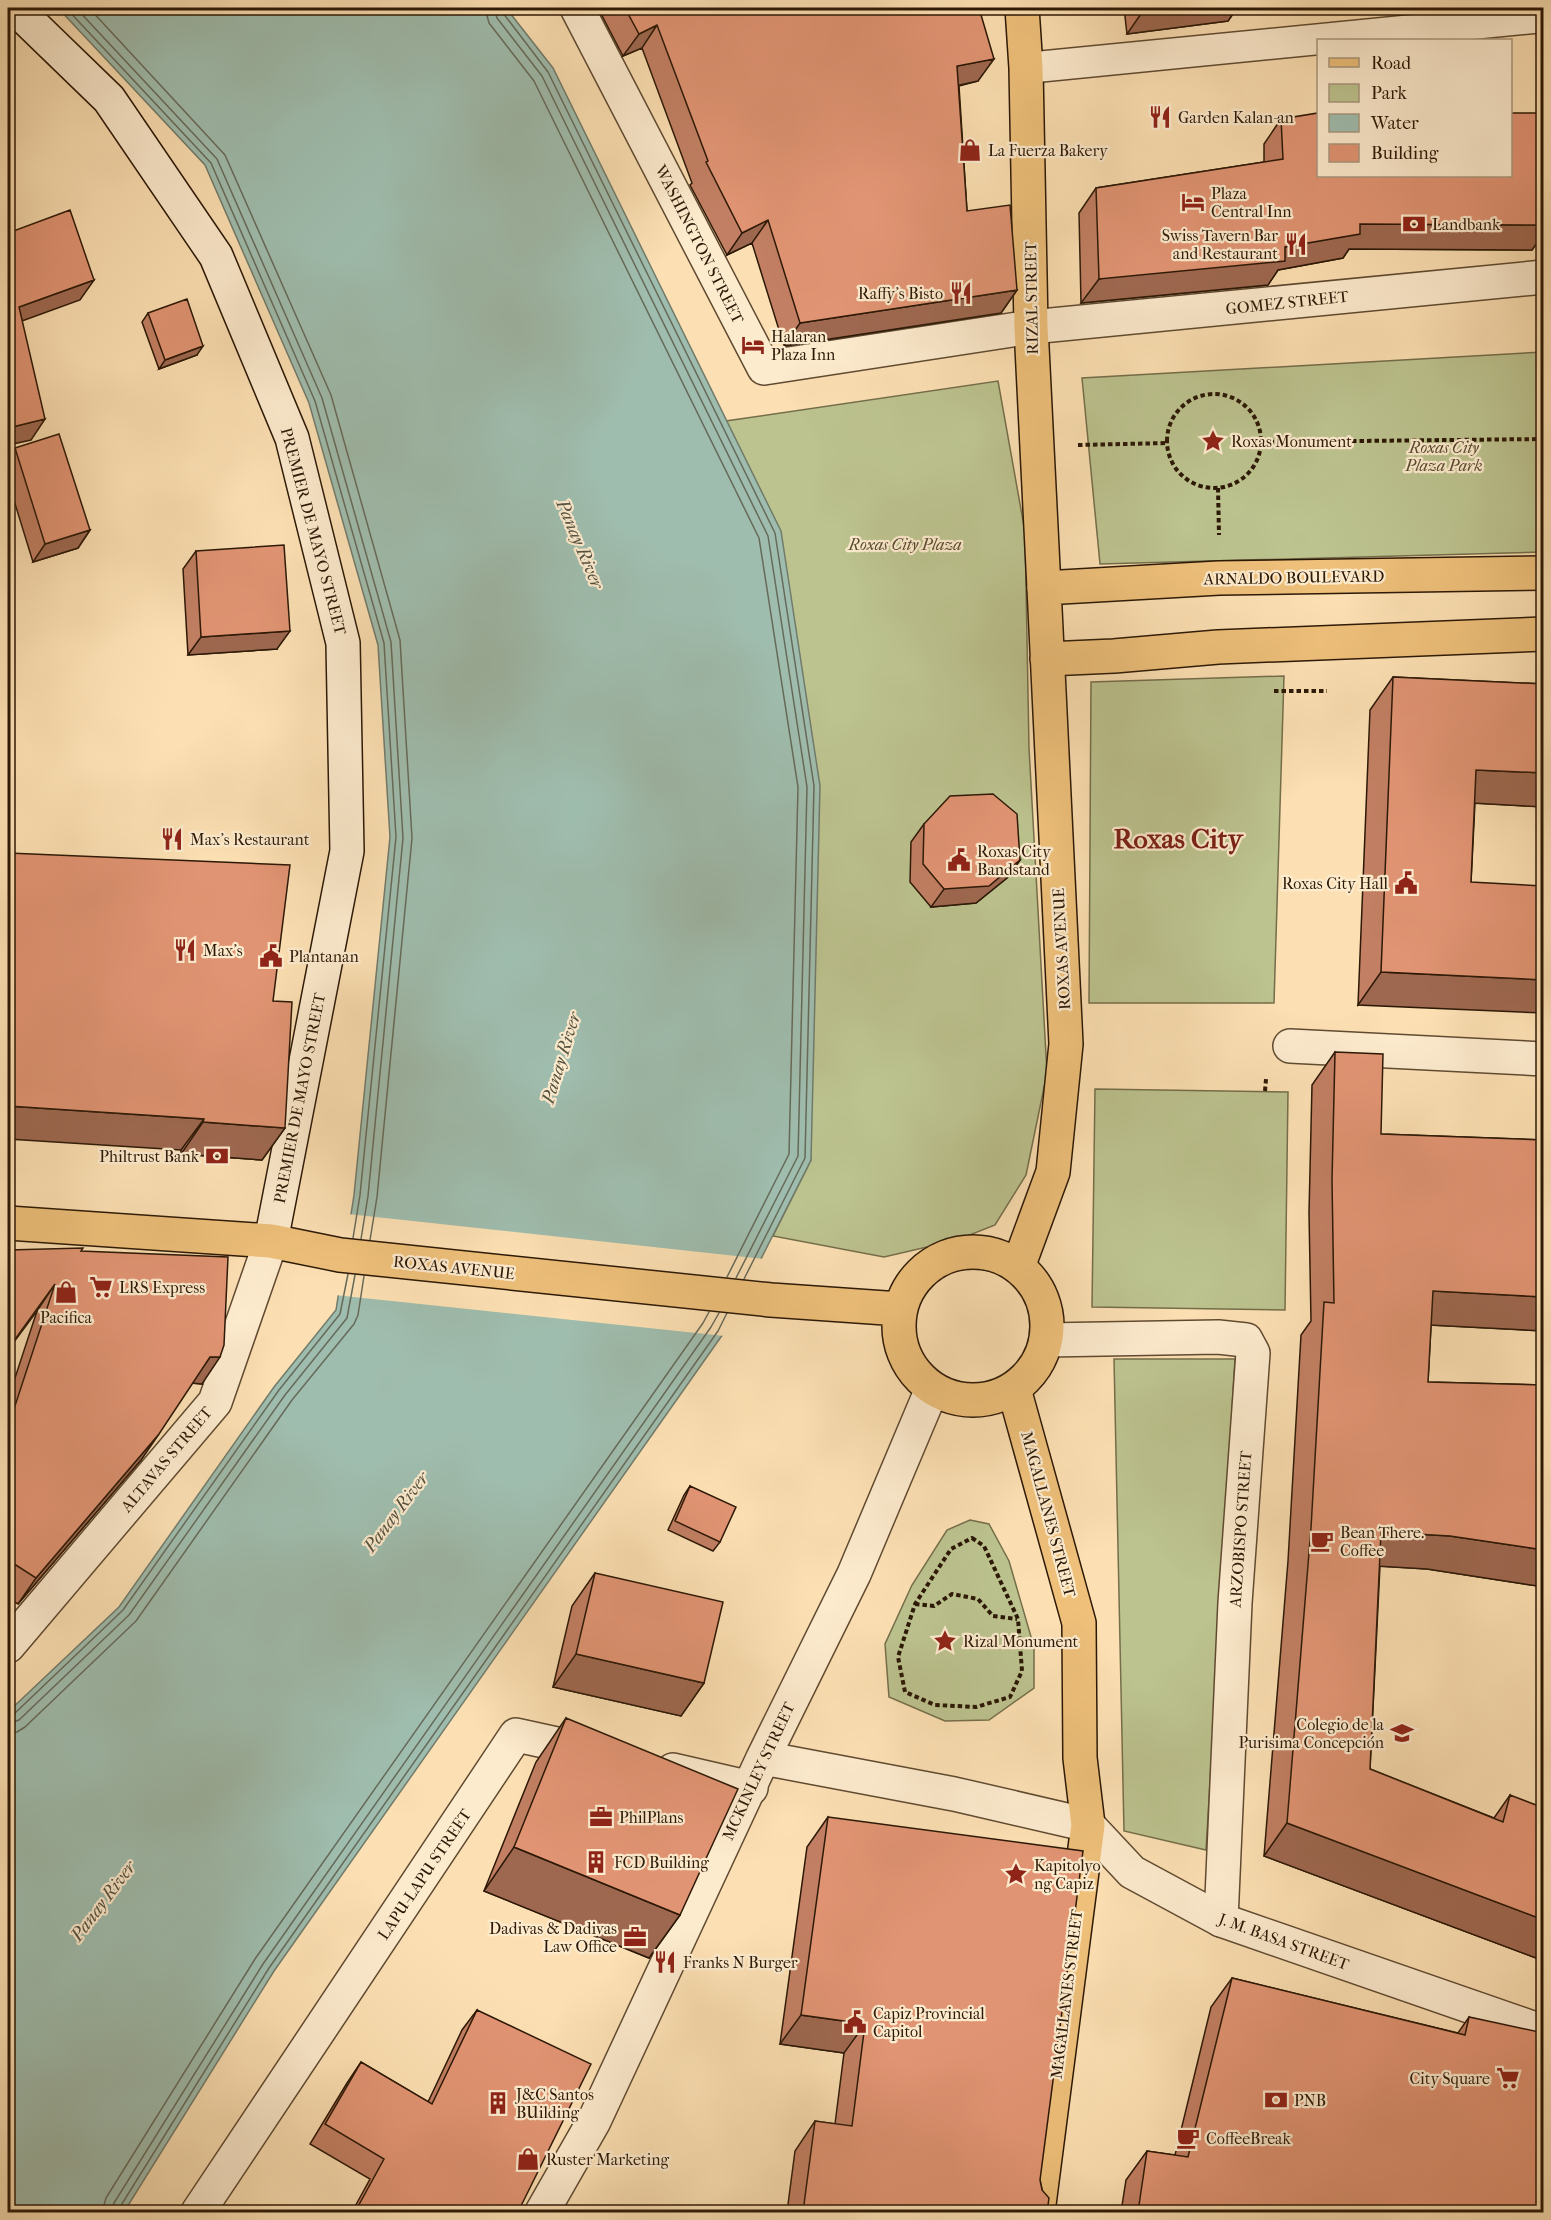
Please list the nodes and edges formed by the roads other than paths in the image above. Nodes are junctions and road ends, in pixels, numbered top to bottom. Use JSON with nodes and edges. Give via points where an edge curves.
{"nodes":[{"id":1,"x":15,"y":8,"type":"edge"},
{"id":2,"x":577,"y":8,"type":"edge"},
{"id":3,"x":1022,"y":8,"type":"edge"},
{"id":4,"x":1544,"y":17,"type":"edge"},
{"id":5,"x":1317,"y":39,"type":"edge"},
{"id":6,"x":1321,"y":39,"type":"edge"},
{"id":7,"x":1026,"y":68,"type":"junction"},
{"id":8,"x":1544,"y":277,"type":"edge"},
{"id":9,"x":1031,"y":327,"type":"junction"},
{"id":10,"x":1544,"y":573,"type":"edge"},
{"id":11,"x":1044,"y":588,"type":"junction"},
{"id":12,"x":1544,"y":634,"type":"edge"},
{"id":13,"x":1047,"y":659,"type":"junction"},
{"id":14,"x":1290,"y":1046,"type":"dead end"},
{"id":15,"x":1544,"y":1059,"type":"edge"},
{"id":16,"x":8,"y":1223,"type":"edge"},
{"id":17,"x":271,"y":1241,"type":"junction"},
{"id":18,"x":1018,"y":1267,"type":"junction"},
{"id":19,"x":900,"y":1309,"type":"junction"},
{"id":20,"x":1046,"y":1340,"type":"junction"},
{"id":21,"x":932,"y":1389,"type":"junction"},
{"id":22,"x":1014,"y":1389,"type":"junction"},
{"id":23,"x":8,"y":1646,"type":"edge"},
{"id":24,"x":764,"y":1758,"type":"junction"},
{"id":25,"x":751,"y":1788,"type":"junction"},
{"id":26,"x":1088,"y":1825,"type":"junction"},
{"id":27,"x":1221,"y":1920,"type":"junction"},
{"id":28,"x":1544,"y":2032,"type":"edge"},
{"id":29,"x":198,"y":2212,"type":"edge"},
{"id":30,"x":542,"y":2212,"type":"edge"},
{"id":31,"x":1038,"y":2212,"type":"edge"}],
"edges":[{"from":1,"to":17,"type":"street","name":"PREMIER DE MAYO STREET","via":[[109,99],[216,256],[292,438],[343,643],[347,851]]},
{"from":2,"to":9,"type":"street","name":"WASHINGTON STREET","via":[[764,368]]},
{"from":3,"to":7,"type":"main road","name":"RIZAL STREET"},
{"from":4,"to":6,"type":"lane"},
{"from":5,"to":7,"type":"lane"},
{"from":7,"to":9,"type":"main road","name":"RIZAL STREET"},
{"from":8,"to":9,"type":"street","name":"GOMEZ STREET"},
{"from":9,"to":11,"type":"main road","name":"RIZAL STREET"},
{"from":10,"to":11,"type":"main road","name":"ARNALDO BOULEVARD","via":[[1219,578]]},
{"from":11,"to":13,"type":"main road","name":"ROXAS AVENUE"},
{"from":12,"to":13,"type":"main road","via":[[1218,647]]},
{"from":13,"to":18,"type":"main road","name":"ROXAS AVENUE","via":[[1066,1044],[1053,1172]]},
{"from":14,"to":15,"type":"street"},
{"from":16,"to":17,"type":"main road","name":"ROXAS AVENUE"},
{"from":17,"to":19,"type":"main road","name":"ROXAS AVENUE","via":[[340,1255],[771,1300]]},
{"from":17,"to":23,"type":"street","name":"ALTAVAS STREET","via":[[215,1402]]},
{"from":18,"to":19,"type":"main road","via":[[997,1255],[973,1251],[950,1255],[928,1267],[911,1285]]},
{"from":18,"to":20,"type":"main road","via":[[1033,1281],[1043,1299],[1048,1319]]},
{"from":19,"to":21,"type":"main road","via":[[899,1335],[905,1356]]},
{"from":20,"to":22,"type":"main road","via":[[1029,1376]]},
{"from":20,"to":27,"type":"street","name":"ARZOBISPO STREET","via":[[1218,1337],[1246,1340],[1253,1353],[1235,1604]]},
{"from":21,"to":22,"type":"main road","via":[[952,1398],[973,1401],[994,1398]]},
{"from":21,"to":24,"type":"street","name":"MCKINLEY STREET","via":[[854,1574]]},
{"from":22,"to":26,"type":"main road","name":"MAGALLANES STREET","via":[[1079,1623],[1080,1758]]},
{"from":24,"to":25,"type":"street","name":"MCKINLEY STREET"},
{"from":24,"to":26,"type":"street","via":[[954,1794]]},
{"from":25,"to":29,"type":"street","name":"LAPU-LAPU STREET","via":[[516,1735]]},
{"from":25,"to":30,"type":"street","name":"MCKINLEY STREET","via":[[594,2121]]},
{"from":26,"to":27,"type":"street","name":"J. M. BASA STREET","via":[[1132,1872]]},
{"from":26,"to":31,"type":"main road","name":"MAGALLANES STREET"},
{"from":27,"to":28,"type":"street","name":"J. M. BASA STREET"}]}
